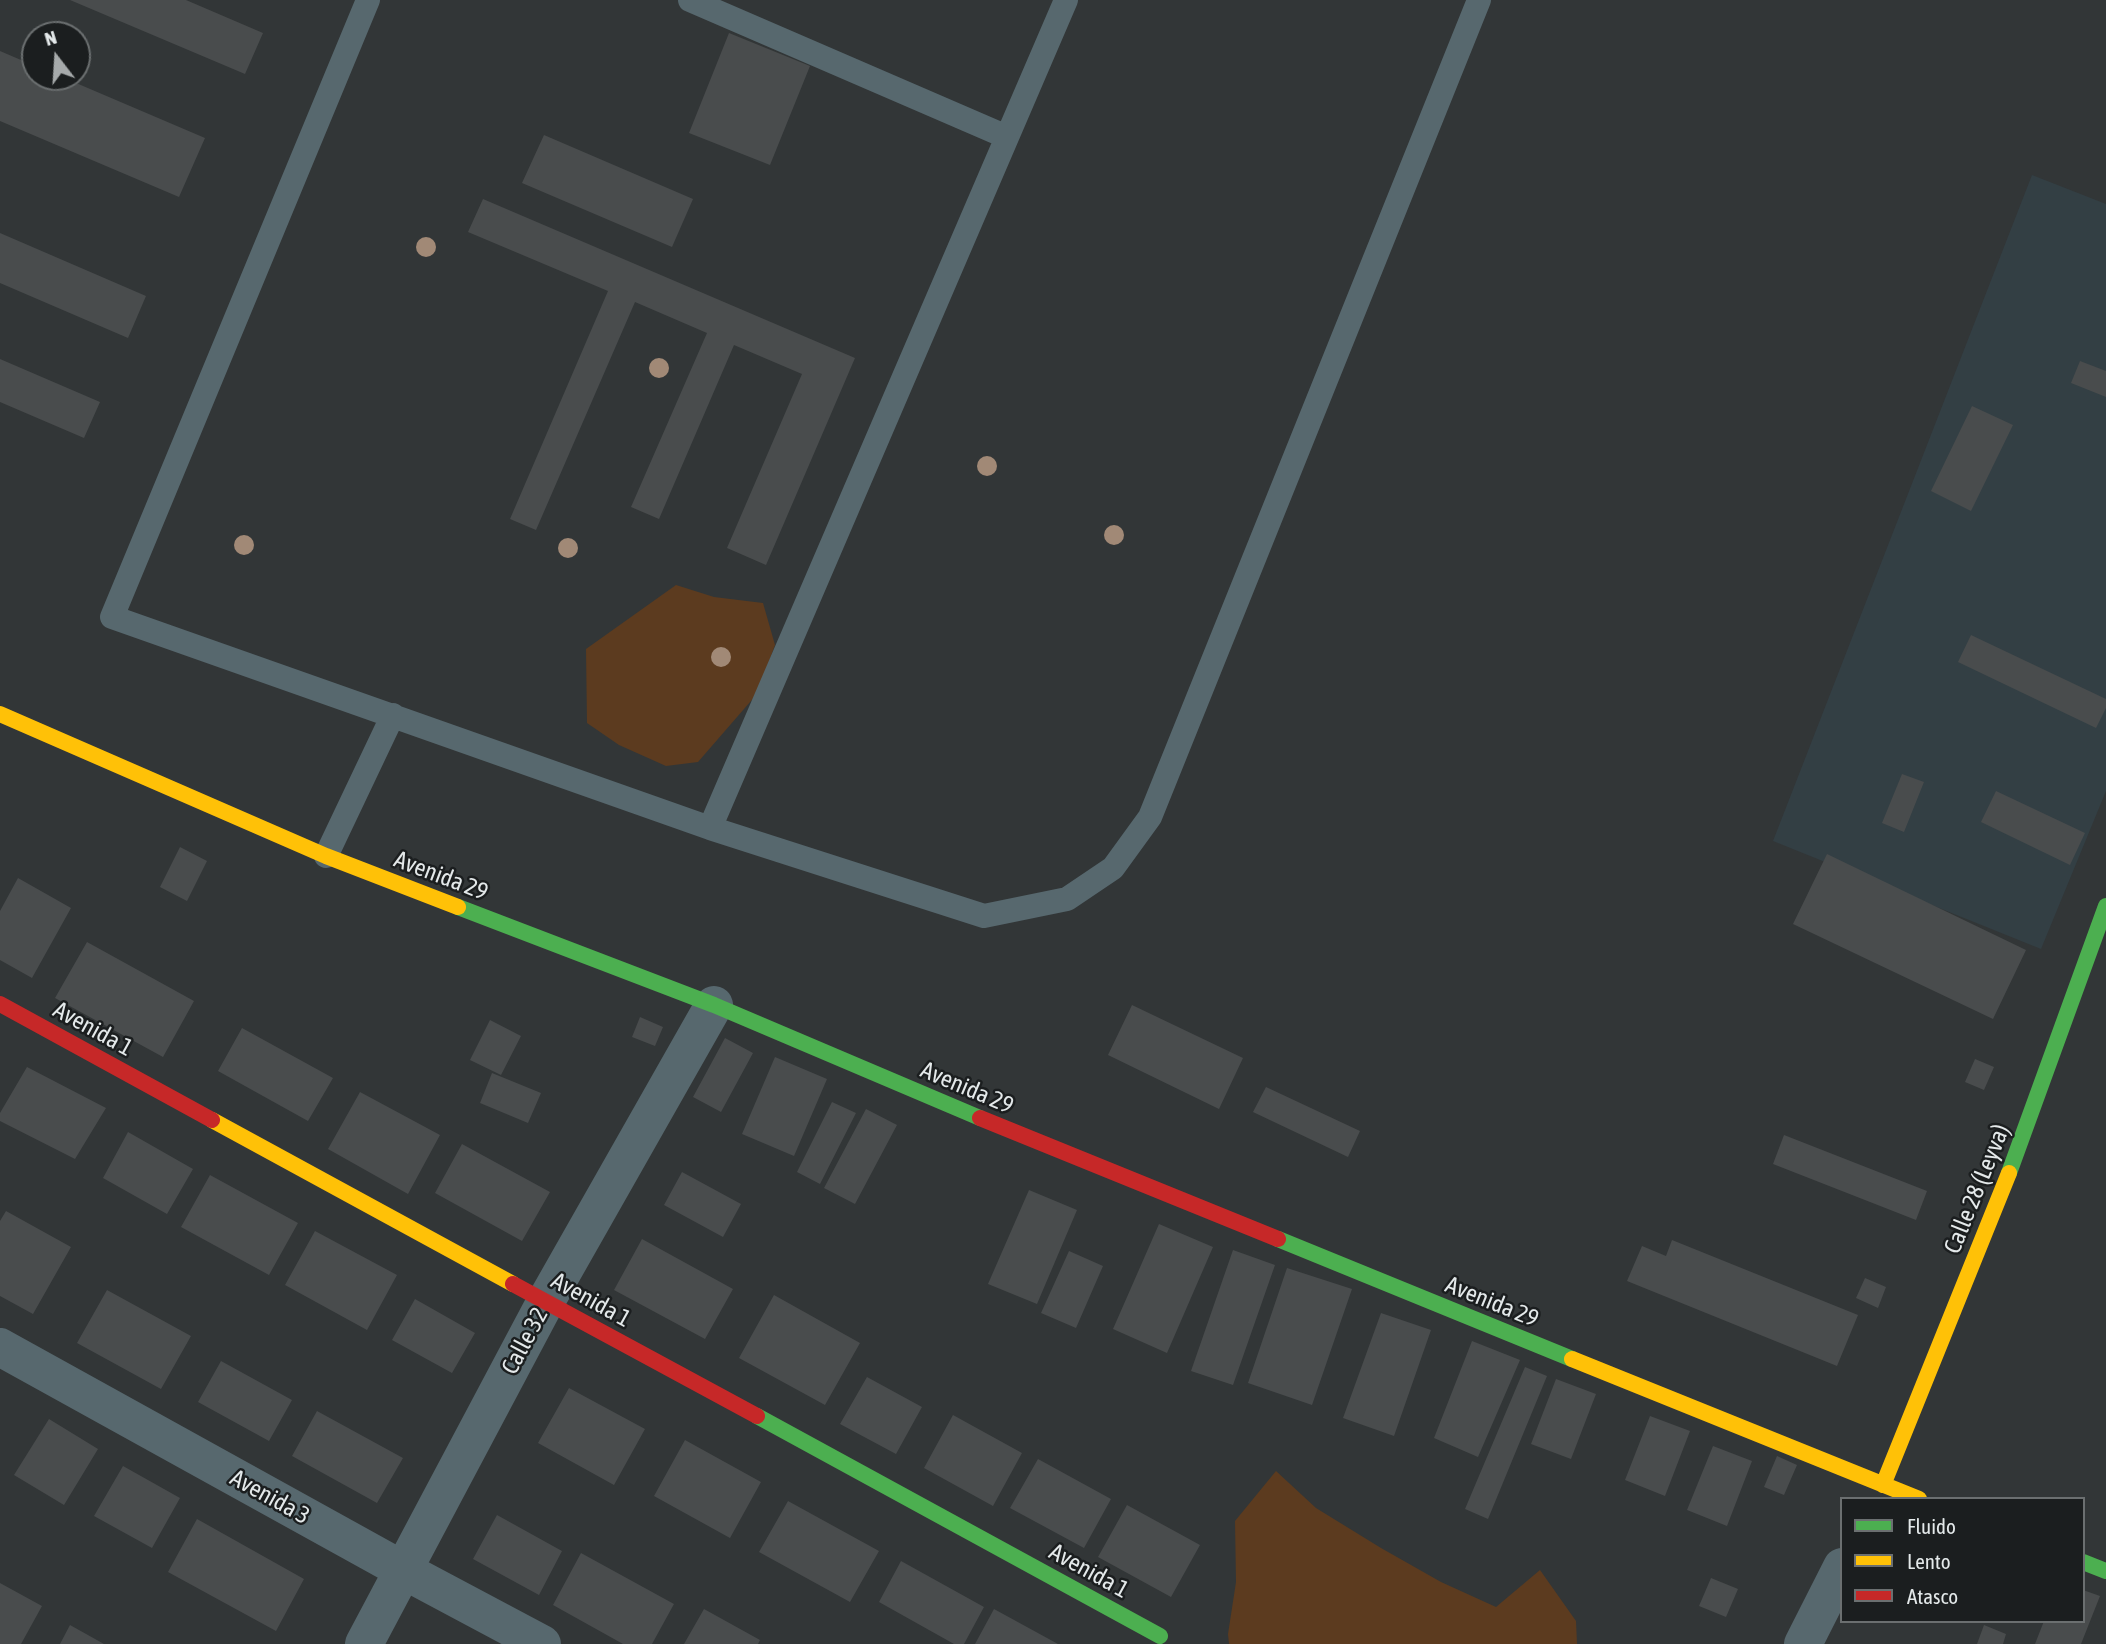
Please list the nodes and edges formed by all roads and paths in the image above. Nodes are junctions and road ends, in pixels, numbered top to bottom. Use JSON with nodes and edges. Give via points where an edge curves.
{"nodes":[{"id":1,"x":368,"y":0,"type":"edge"},
{"id":2,"x":690,"y":0,"type":"edge"},
{"id":3,"x":1066,"y":0,"type":"edge"},
{"id":4,"x":1479,"y":0,"type":"edge"},
{"id":5,"x":1007,"y":137,"type":"junction"},
{"id":6,"x":0,"y":714,"type":"edge"},
{"id":7,"x":393,"y":715,"type":"junction"},
{"id":8,"x":710,"y":828,"type":"junction"},
{"id":9,"x":326,"y":856,"type":"junction"},
{"id":10,"x":2106,"y":906,"type":"edge"},
{"id":11,"x":0,"y":1004,"type":"edge"},
{"id":12,"x":714,"y":1005,"type":"junction"},
{"id":13,"x":546,"y":1301,"type":"junction"},
{"id":14,"x":0,"y":1347,"type":"edge"},
{"id":15,"x":1880,"y":1492,"type":"edge"},
{"id":16,"x":1908,"y":1497,"type":"edge"},
{"id":17,"x":2085,"y":1563,"type":"edge"},
{"id":18,"x":403,"y":1570,"type":"junction"},
{"id":19,"x":1840,"y":1571,"type":"edge"},
{"id":20,"x":2106,"y":1571,"type":"edge"},
{"id":21,"x":1160,"y":1636,"type":"dead end"},
{"id":22,"x":364,"y":1644,"type":"edge"},
{"id":23,"x":542,"y":1644,"type":"edge"},
{"id":24,"x":1803,"y":1644,"type":"edge"}],
"edges":[{"from":1,"to":7,"type":"lane","via":[[112,617]]},
{"from":2,"to":5,"type":"lane"},
{"from":3,"to":5,"type":"lane"},
{"from":4,"to":8,"type":"lane","via":[[1150,817],[1113,869],[1067,899],[984,916]]},
{"from":5,"to":8,"type":"lane"},
{"from":6,"to":9,"type":"main road","name":"Avenida 29"},
{"from":7,"to":8,"type":"lane"},
{"from":7,"to":9,"type":"lane"},
{"from":9,"to":12,"type":"main road","name":"Avenida 29"},
{"from":10,"to":15,"type":"main road","name":"Calle 28 (Leyva)","via":[[2022,1141]]},
{"from":11,"to":13,"type":"main road","name":"Avenida 1"},
{"from":12,"to":13,"type":"street","name":"Calle 32"},
{"from":12,"to":15,"type":"main road","name":"Avenida 29"},
{"from":13,"to":18,"type":"street","name":"Calle 32"},
{"from":13,"to":21,"type":"main road","name":"Avenida 1"},
{"from":14,"to":18,"type":"street","name":"Avenida 3"},
{"from":15,"to":16,"type":"main road","name":"Avenida 29"},
{"from":17,"to":20,"type":"main road"},
{"from":18,"to":22,"type":"street","name":"Calle 32"},
{"from":18,"to":23,"type":"street","name":"Avenida 3"},
{"from":19,"to":24,"type":"street"}]}
